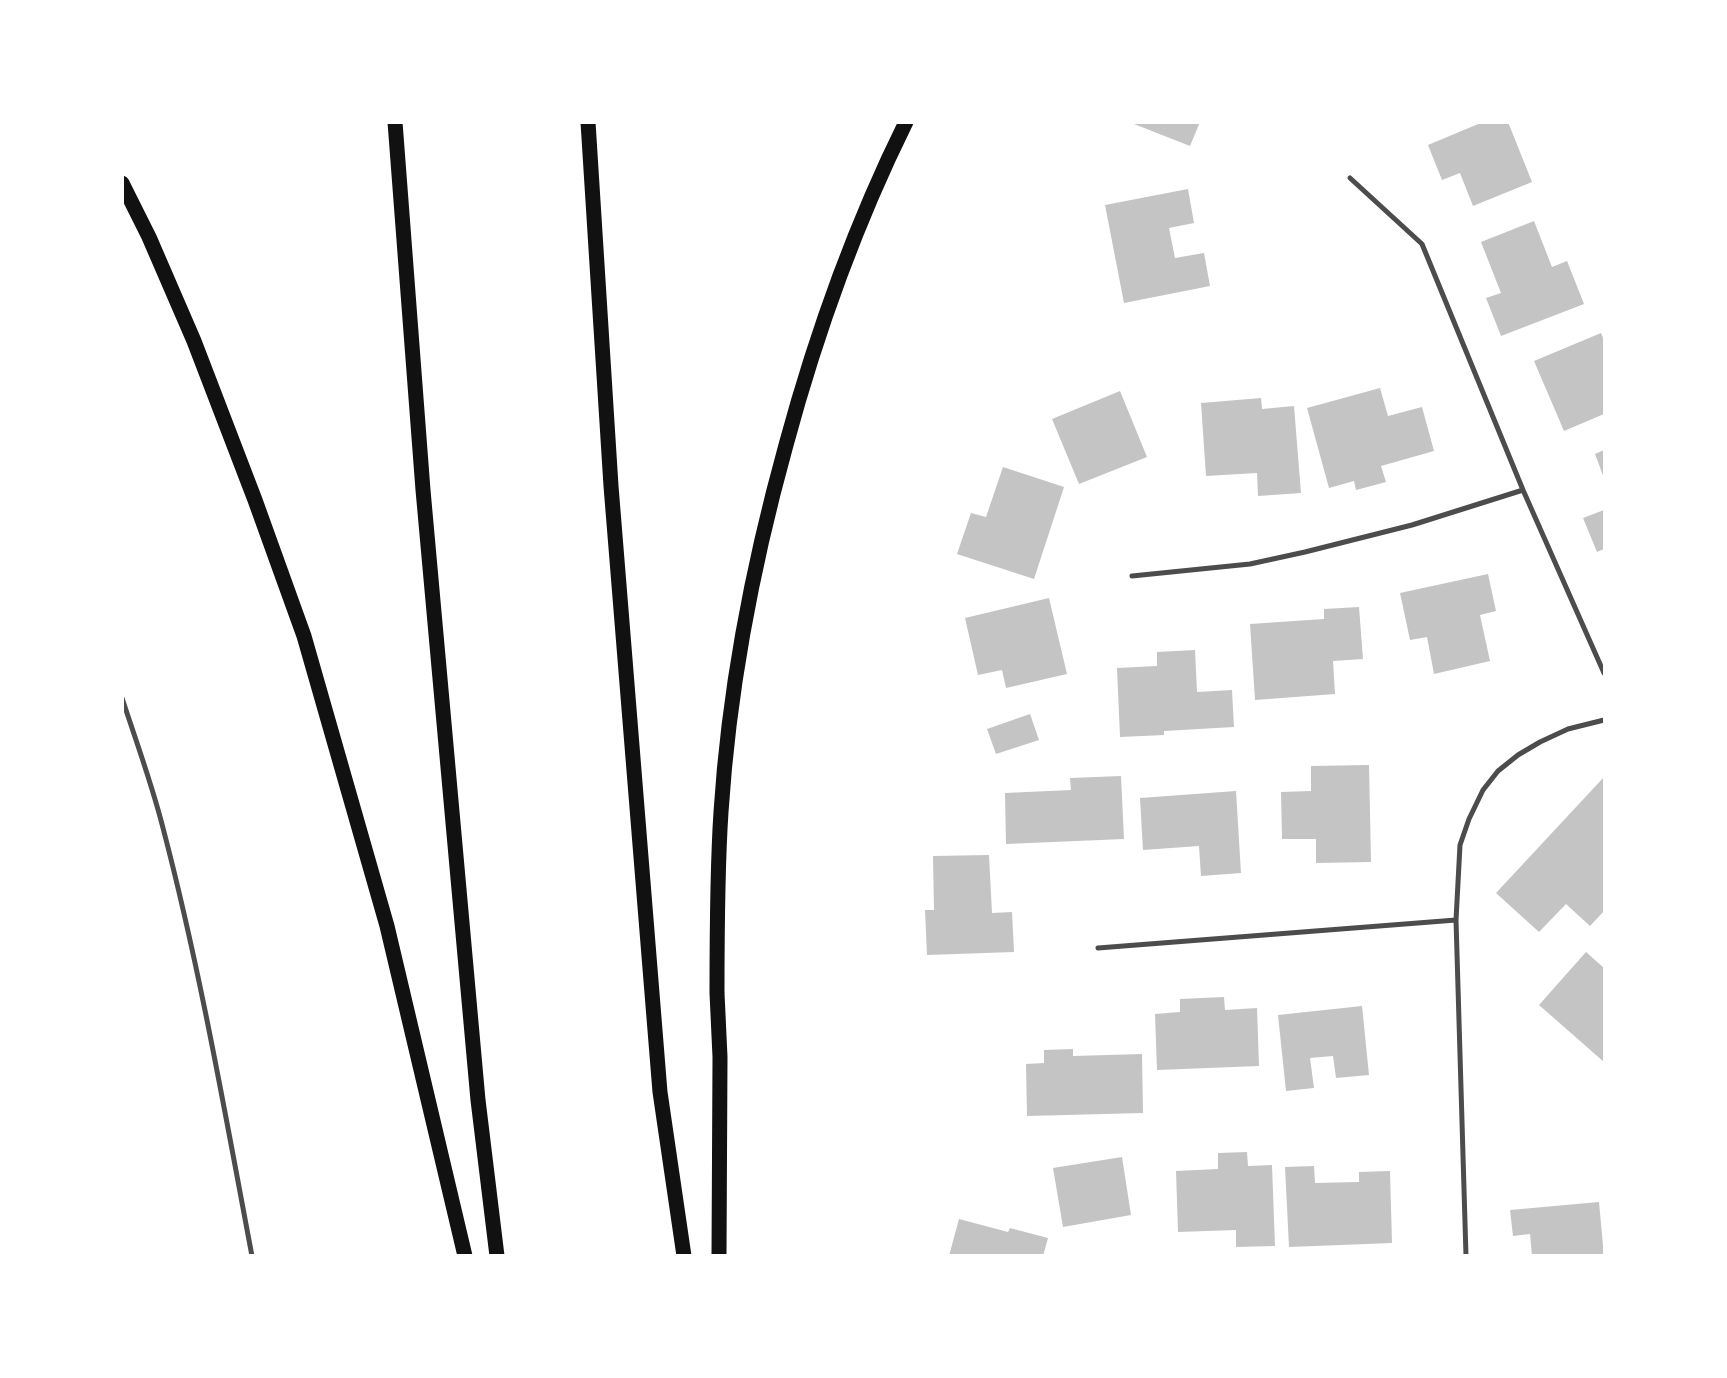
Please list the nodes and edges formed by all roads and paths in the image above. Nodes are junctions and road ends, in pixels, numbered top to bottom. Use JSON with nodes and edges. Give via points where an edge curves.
{"nodes":[{"id":1,"x":395,"y":122,"type":"edge"},
{"id":2,"x":588,"y":122,"type":"edge"},
{"id":3,"x":906,"y":122,"type":"edge"},
{"id":4,"x":1350,"y":178,"type":"dead end"},
{"id":5,"x":122,"y":182,"type":"edge"},
{"id":6,"x":1523,"y":490,"type":"junction"},
{"id":7,"x":1132,"y":576,"type":"dead end"},
{"id":8,"x":1604,"y":673,"type":"edge"},
{"id":9,"x":122,"y":698,"type":"edge"},
{"id":10,"x":1604,"y":720,"type":"edge"},
{"id":11,"x":1456,"y":920,"type":"junction"},
{"id":12,"x":1098,"y":948,"type":"dead end"},
{"id":13,"x":252,"y":1256,"type":"edge"},
{"id":14,"x":465,"y":1256,"type":"edge"},
{"id":15,"x":497,"y":1256,"type":"edge"},
{"id":16,"x":684,"y":1256,"type":"edge"},
{"id":17,"x":719,"y":1256,"type":"edge"},
{"id":18,"x":1466,"y":1256,"type":"edge"}],
"edges":[{"from":1,"to":15,"type":"highway","via":[[425,520],[478,1100]]},
{"from":2,"to":16,"type":"highway","via":[[611,486],[660,1092]]},
{"from":3,"to":17,"type":"highway","via":[[840,274],[801,389],[745,614],[730,718],[717,910]]},
{"from":4,"to":6,"type":"street","via":[[1422,244]]},
{"from":5,"to":14,"type":"highway","via":[[194,341],[304,636],[387,926]]},
{"from":6,"to":7,"type":"street","via":[[1412,525],[1305,552],[1250,564]]},
{"from":6,"to":8,"type":"street"},
{"from":9,"to":13,"type":"street","via":[[163,827],[181,903]]},
{"from":10,"to":11,"type":"street","via":[[1568,729],[1540,742],[1498,771],[1488,784],[1469,819],[1460,845]]},
{"from":11,"to":12,"type":"street"},
{"from":11,"to":18,"type":"street"}]}
